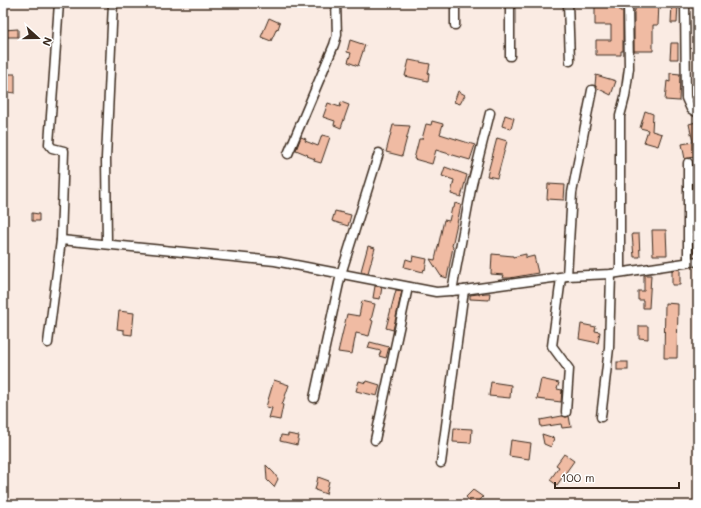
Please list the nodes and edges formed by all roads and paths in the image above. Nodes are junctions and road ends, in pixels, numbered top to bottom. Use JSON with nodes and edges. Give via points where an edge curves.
{"nodes":[{"id":1,"x":59,"y":3,"type":"edge"},
{"id":2,"x":113,"y":3,"type":"edge"},
{"id":3,"x":336,"y":3,"type":"edge"},
{"id":4,"x":455,"y":3,"type":"edge"},
{"id":5,"x":510,"y":3,"type":"edge"},
{"id":6,"x":568,"y":3,"type":"edge"},
{"id":7,"x":628,"y":3,"type":"edge"},
{"id":8,"x":685,"y":3,"type":"edge"},
{"id":9,"x":455,"y":25,"type":"dead end"},
{"id":10,"x":510,"y":56,"type":"dead end"},
{"id":11,"x":570,"y":61,"type":"dead end"},
{"id":12,"x":592,"y":90,"type":"dead end"},
{"id":13,"x":490,"y":113,"type":"dead end"},
{"id":14,"x":698,"y":113,"type":"edge"},
{"id":15,"x":379,"y":153,"type":"dead end"},
{"id":16,"x":288,"y":154,"type":"dead end"},
{"id":17,"x":688,"y":164,"type":"dead end"},
{"id":18,"x":62,"y":240,"type":"junction"},
{"id":19,"x":107,"y":244,"type":"junction"},
{"id":20,"x":698,"y":261,"type":"edge"},
{"id":21,"x":688,"y":262,"type":"junction"},
{"id":22,"x":620,"y":272,"type":"junction"},
{"id":23,"x":341,"y":274,"type":"junction"},
{"id":24,"x":611,"y":274,"type":"junction"},
{"id":25,"x":564,"y":277,"type":"junction"},
{"id":26,"x":408,"y":287,"type":"junction"},
{"id":27,"x":464,"y":290,"type":"junction"},
{"id":28,"x":452,"y":291,"type":"junction"},
{"id":29,"x":48,"y":343,"type":"dead end"},
{"id":30,"x":314,"y":398,"type":"dead end"},
{"id":31,"x":566,"y":412,"type":"dead end"},
{"id":32,"x":601,"y":417,"type":"dead end"},
{"id":33,"x":375,"y":440,"type":"dead end"},
{"id":34,"x":441,"y":463,"type":"dead end"}],
"edges":[{"from":1,"to":18,"type":"street","via":[[49,144],[52,148],[64,151]]},
{"from":2,"to":19,"type":"street","via":[[106,158]]},
{"from":3,"to":16,"type":"street","via":[[337,35],[334,45]]},
{"from":4,"to":9,"type":"street"},
{"from":5,"to":10,"type":"street"},
{"from":6,"to":11,"type":"street"},
{"from":7,"to":22,"type":"street","via":[[629,68],[620,116]]},
{"from":8,"to":14,"type":"street","via":[[686,98],[691,109]]},
{"from":12,"to":25,"type":"street","via":[[572,193]]},
{"from":13,"to":28,"type":"street","via":[[472,184]]},
{"from":15,"to":23,"type":"street"},
{"from":17,"to":21,"type":"street"},
{"from":18,"to":19,"type":"street"},
{"from":18,"to":29,"type":"street"},
{"from":19,"to":23,"type":"street","via":[[275,261]]},
{"from":20,"to":21,"type":"street"},
{"from":21,"to":22,"type":"street"},
{"from":22,"to":24,"type":"street"},
{"from":23,"to":26,"type":"street"},
{"from":23,"to":30,"type":"street"},
{"from":24,"to":25,"type":"street"},
{"from":24,"to":32,"type":"street","via":[[609,348]]},
{"from":25,"to":27,"type":"street"},
{"from":25,"to":31,"type":"street","via":[[552,346],[569,369]]},
{"from":26,"to":28,"type":"street","via":[[436,292]]},
{"from":26,"to":33,"type":"street"},
{"from":27,"to":28,"type":"street"},
{"from":27,"to":34,"type":"street"}]}
